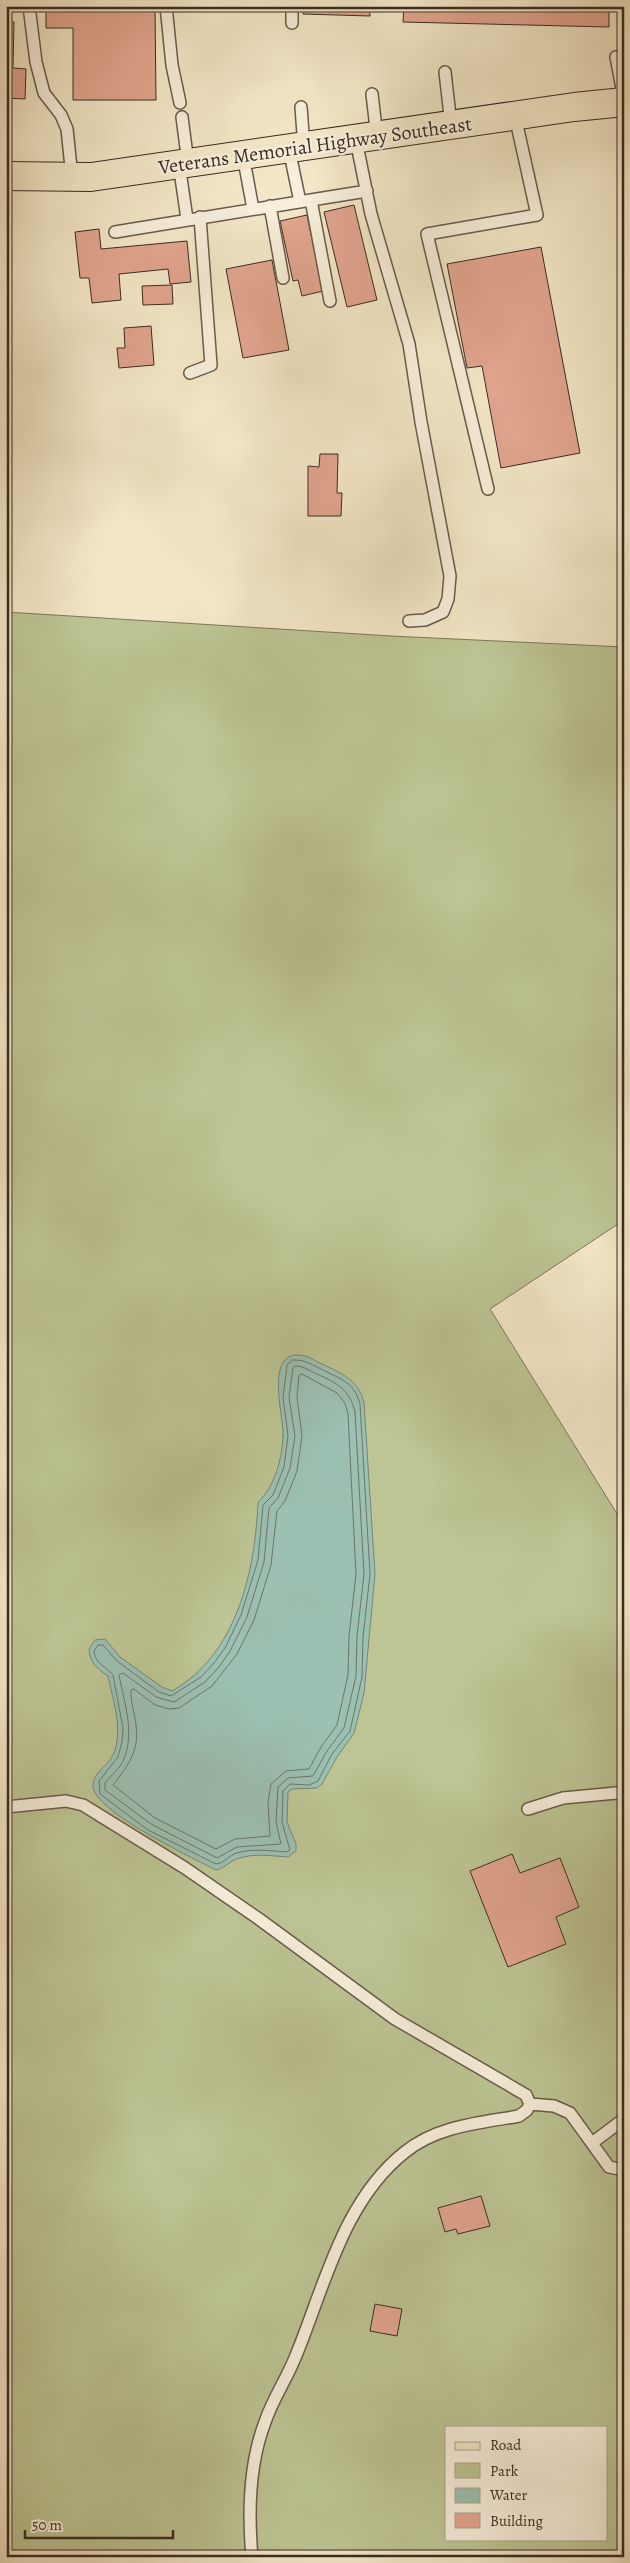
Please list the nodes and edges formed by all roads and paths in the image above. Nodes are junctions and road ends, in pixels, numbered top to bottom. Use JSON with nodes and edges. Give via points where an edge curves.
{"nodes":[{"id":1,"x":30,"y":6,"type":"edge"},
{"id":2,"x":166,"y":6,"type":"edge"},
{"id":3,"x":292,"y":6,"type":"edge"},
{"id":4,"x":292,"y":23,"type":"dead end"},
{"id":5,"x":616,"y":57,"type":"dead end"},
{"id":6,"x":445,"y":72,"type":"dead end"},
{"id":7,"x":372,"y":94,"type":"dead end"},
{"id":8,"x":624,"y":101,"type":"edge"},
{"id":9,"x":180,"y":103,"type":"dead end"},
{"id":10,"x":301,"y":107,"type":"dead end"},
{"id":11,"x":514,"y":116,"type":"junction"},
{"id":12,"x":182,"y":117,"type":"dead end"},
{"id":13,"x":451,"y":125,"type":"junction"},
{"id":14,"x":367,"y":138,"type":"junction"},
{"id":15,"x":297,"y":148,"type":"junction"},
{"id":16,"x":243,"y":155,"type":"junction"},
{"id":17,"x":184,"y":164,"type":"junction"},
{"id":18,"x":6,"y":176,"type":"edge"},
{"id":19,"x":72,"y":177,"type":"junction"},
{"id":20,"x":367,"y":191,"type":"junction"},
{"id":21,"x":306,"y":201,"type":"junction"},
{"id":22,"x":270,"y":206,"type":"junction"},
{"id":23,"x":253,"y":209,"type":"junction"},
{"id":24,"x":200,"y":217,"type":"junction"},
{"id":25,"x":187,"y":219,"type":"junction"},
{"id":26,"x":115,"y":232,"type":"dead end"},
{"id":27,"x":283,"y":278,"type":"dead end"},
{"id":28,"x":330,"y":301,"type":"dead end"},
{"id":29,"x":190,"y":373,"type":"dead end"},
{"id":30,"x":488,"y":489,"type":"dead end"},
{"id":31,"x":409,"y":621,"type":"dead end"},
{"id":32,"x":624,"y":1795,"type":"edge"},
{"id":33,"x":6,"y":1807,"type":"edge"},
{"id":34,"x":528,"y":1809,"type":"dead end"},
{"id":35,"x":530,"y":2104,"type":"junction"},
{"id":36,"x":624,"y":2119,"type":"edge"},
{"id":37,"x":592,"y":2143,"type":"junction"},
{"id":38,"x":624,"y":2170,"type":"edge"},
{"id":39,"x":252,"y":2557,"type":"edge"}],
"edges":[{"from":1,"to":19,"type":"lane","via":[[36,62],[44,93],[67,129]]},
{"from":2,"to":9,"type":"lane"},
{"from":3,"to":4,"type":"lane"},
{"from":5,"to":8,"type":"lane"},
{"from":6,"to":13,"type":"lane"},
{"from":7,"to":14,"type":"lane"},
{"from":8,"to":11,"type":"main road","name":"Veterans Memorial Highway Southeast"},
{"from":10,"to":15,"type":"lane"},
{"from":11,"to":13,"type":"main road","name":"Veterans Memorial Highway Southeast"},
{"from":11,"to":30,"type":"lane","via":[[537,216],[426,234]]},
{"from":12,"to":17,"type":"lane"},
{"from":13,"to":14,"type":"main road","name":"Veterans Memorial Highway Southeast"},
{"from":14,"to":15,"type":"main road","name":"Veterans Memorial Highway Southeast"},
{"from":14,"to":20,"type":"lane"},
{"from":15,"to":16,"type":"main road","name":"Veterans Memorial Highway Southeast"},
{"from":15,"to":21,"type":"lane"},
{"from":16,"to":17,"type":"main road","name":"Veterans Memorial Highway Southeast"},
{"from":16,"to":23,"type":"lane"},
{"from":17,"to":19,"type":"main road","name":"Veterans Memorial Highway Southeast"},
{"from":17,"to":25,"type":"lane"},
{"from":18,"to":19,"type":"main road","name":"Veterans Memorial Highway Southeast"},
{"from":20,"to":21,"type":"lane"},
{"from":20,"to":31,"type":"lane","via":[[409,344],[450,576],[443,612],[425,620]]},
{"from":21,"to":22,"type":"lane"},
{"from":21,"to":28,"type":"lane"},
{"from":22,"to":23,"type":"lane"},
{"from":22,"to":27,"type":"lane"},
{"from":23,"to":24,"type":"lane"},
{"from":24,"to":25,"type":"lane"},
{"from":24,"to":29,"type":"lane","via":[[212,365]]},
{"from":25,"to":26,"type":"lane"},
{"from":32,"to":34,"type":"lane","via":[[563,1798]]},
{"from":33,"to":35,"type":"lane","via":[[66,1801],[83,1805],[185,1868],[395,2019],[526,2095]]},
{"from":35,"to":37,"type":"lane","via":[[554,2106],[570,2113]]},
{"from":35,"to":39,"type":"lane","via":[[519,2116],[456,2127],[427,2136],[403,2153],[370,2187],[344,2233],[296,2356],[264,2422],[248,2517]]},
{"from":36,"to":37,"type":"lane"},
{"from":37,"to":38,"type":"lane","via":[[609,2167]]}]}
